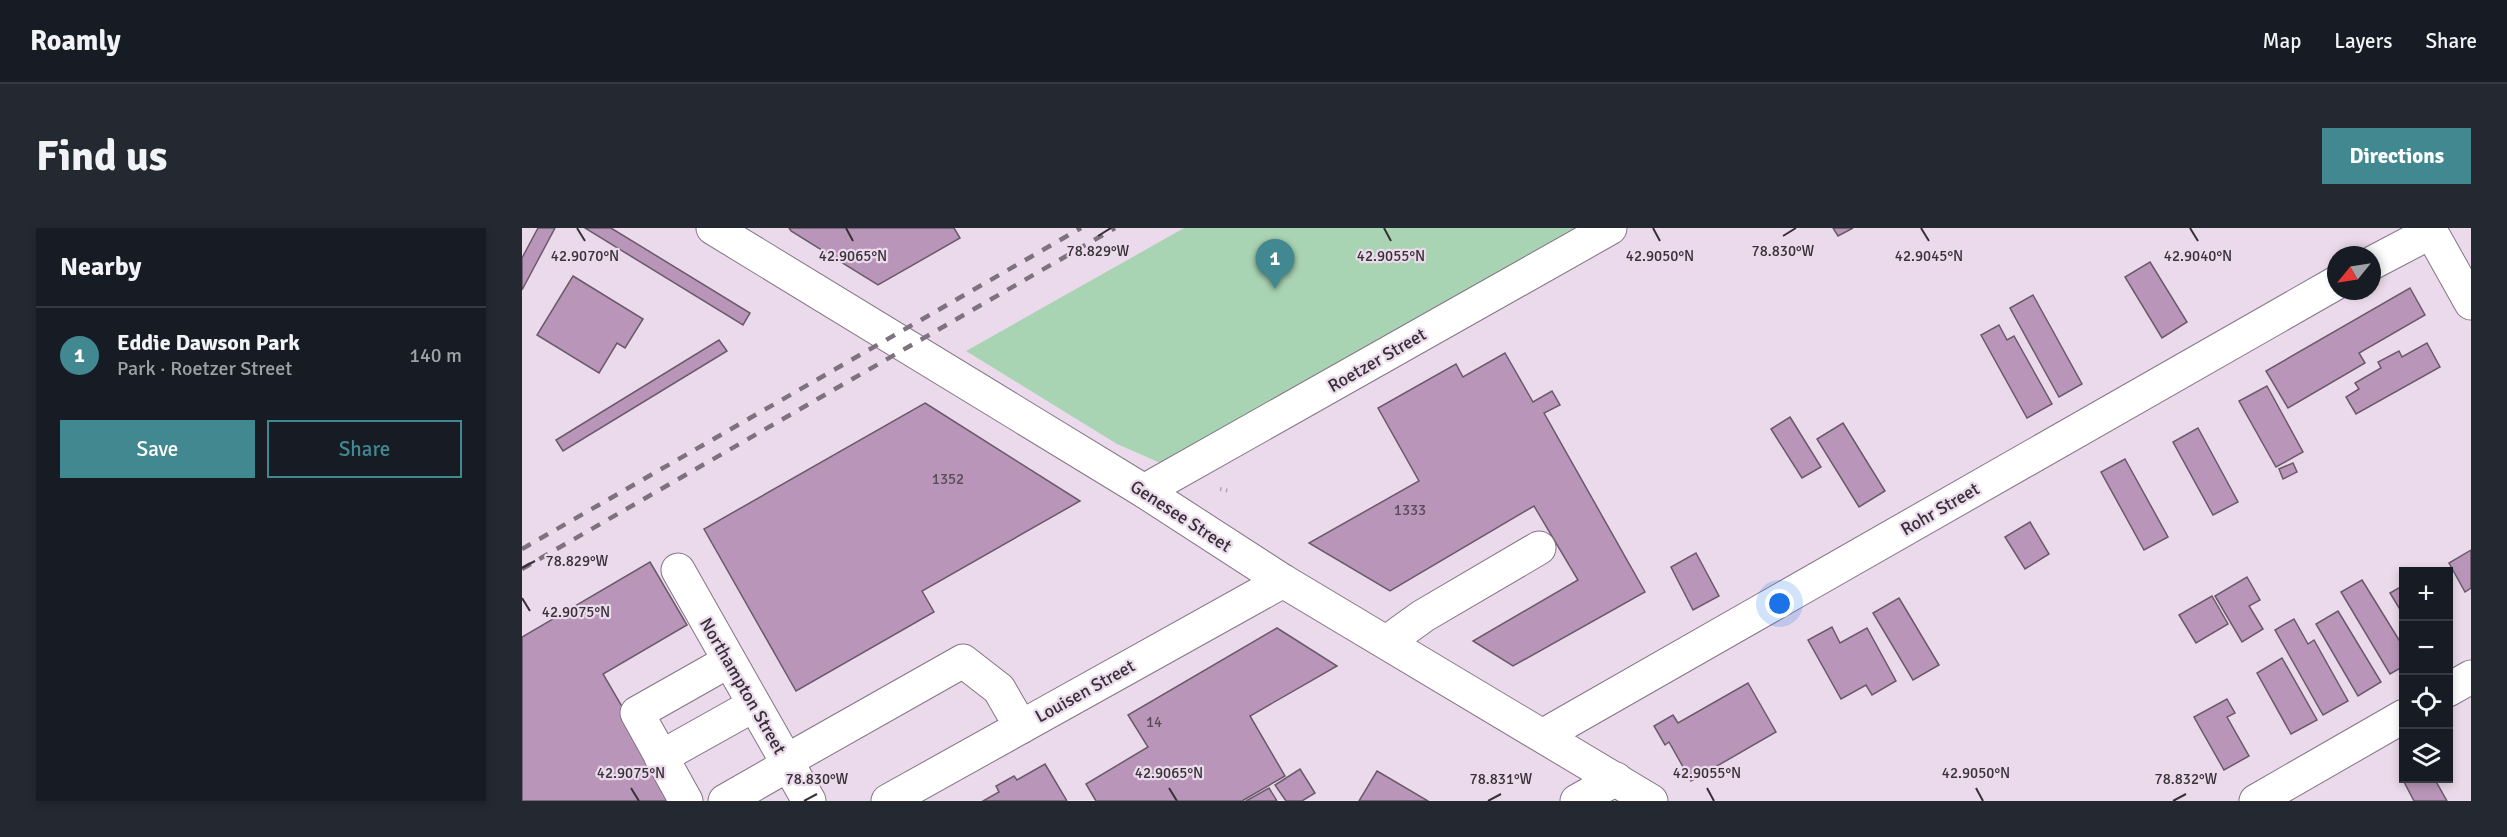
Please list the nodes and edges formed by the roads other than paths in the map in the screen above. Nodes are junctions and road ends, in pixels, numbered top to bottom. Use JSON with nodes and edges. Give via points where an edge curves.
{"nodes":[{"id":1,"x":713,"y":228,"type":"edge"},
{"id":2,"x":1610,"y":228,"type":"edge"},
{"id":3,"x":2430,"y":230,"type":"edge"},
{"id":4,"x":2381,"y":258,"type":"edge"},
{"id":5,"x":2327,"y":287,"type":"edge"},
{"id":6,"x":2471,"y":303,"type":"edge"},
{"id":7,"x":1144,"y":491,"type":"junction"},
{"id":8,"x":1539,"y":548,"type":"dead end"},
{"id":9,"x":678,"y":570,"type":"dead end"},
{"id":10,"x":1283,"y":581,"type":"junction"},
{"id":11,"x":1387,"y":642,"type":"junction"},
{"id":12,"x":729,"y":661,"type":"junction"},
{"id":13,"x":2471,"y":677,"type":"edge"},
{"id":14,"x":2453,"y":687,"type":"edge"},
{"id":15,"x":754,"y":705,"type":"junction"},
{"id":16,"x":2399,"y":718,"type":"edge"},
{"id":17,"x":1021,"y":727,"type":"junction"},
{"id":18,"x":1544,"y":735,"type":"junction"},
{"id":19,"x":661,"y":757,"type":"junction"},
{"id":20,"x":787,"y":763,"type":"junction"},
{"id":21,"x":1616,"y":779,"type":"junction"},
{"id":22,"x":686,"y":801,"type":"edge"},
{"id":23,"x":725,"y":801,"type":"edge"},
{"id":24,"x":809,"y":801,"type":"edge"},
{"id":25,"x":888,"y":801,"type":"edge"},
{"id":26,"x":1577,"y":801,"type":"edge"},
{"id":27,"x":1651,"y":801,"type":"edge"},
{"id":28,"x":2256,"y":801,"type":"edge"}],
"edges":[{"from":1,"to":7,"type":"street","name":"Genesee Street"},
{"from":2,"to":7,"type":"street","name":"Roetzer Street"},
{"from":3,"to":4,"type":"street"},
{"from":3,"to":6,"type":"street"},
{"from":5,"to":18,"type":"street","name":"Rohr Street"},
{"from":7,"to":10,"type":"street","name":"Genesee Street"},
{"from":8,"to":11,"type":"street","via":[[1423,616]]},
{"from":9,"to":12,"type":"street","name":"Northampton Street"},
{"from":10,"to":11,"type":"street","name":"Genesee Street"},
{"from":10,"to":17,"type":"street","name":"Louisen Street"},
{"from":11,"to":18,"type":"street","name":"Genesee Street"},
{"from":12,"to":15,"type":"street","name":"Northampton Street"},
{"from":12,"to":19,"type":"street","via":[[637,713]]},
{"from":13,"to":14,"type":"street"},
{"from":15,"to":19,"type":"street"},
{"from":15,"to":20,"type":"street","name":"Northampton Street"},
{"from":16,"to":28,"type":"street"},
{"from":17,"to":20,"type":"street","via":[[999,689],[963,661]]},
{"from":17,"to":25,"type":"street","name":"Louisen Street"},
{"from":18,"to":21,"type":"street","name":"Genesee Street"},
{"from":19,"to":22,"type":"street"},
{"from":20,"to":23,"type":"street"},
{"from":20,"to":24,"type":"street","name":"Northampton Street"},
{"from":21,"to":26,"type":"street"},
{"from":21,"to":27,"type":"street","name":"Genesee Street"}]}
